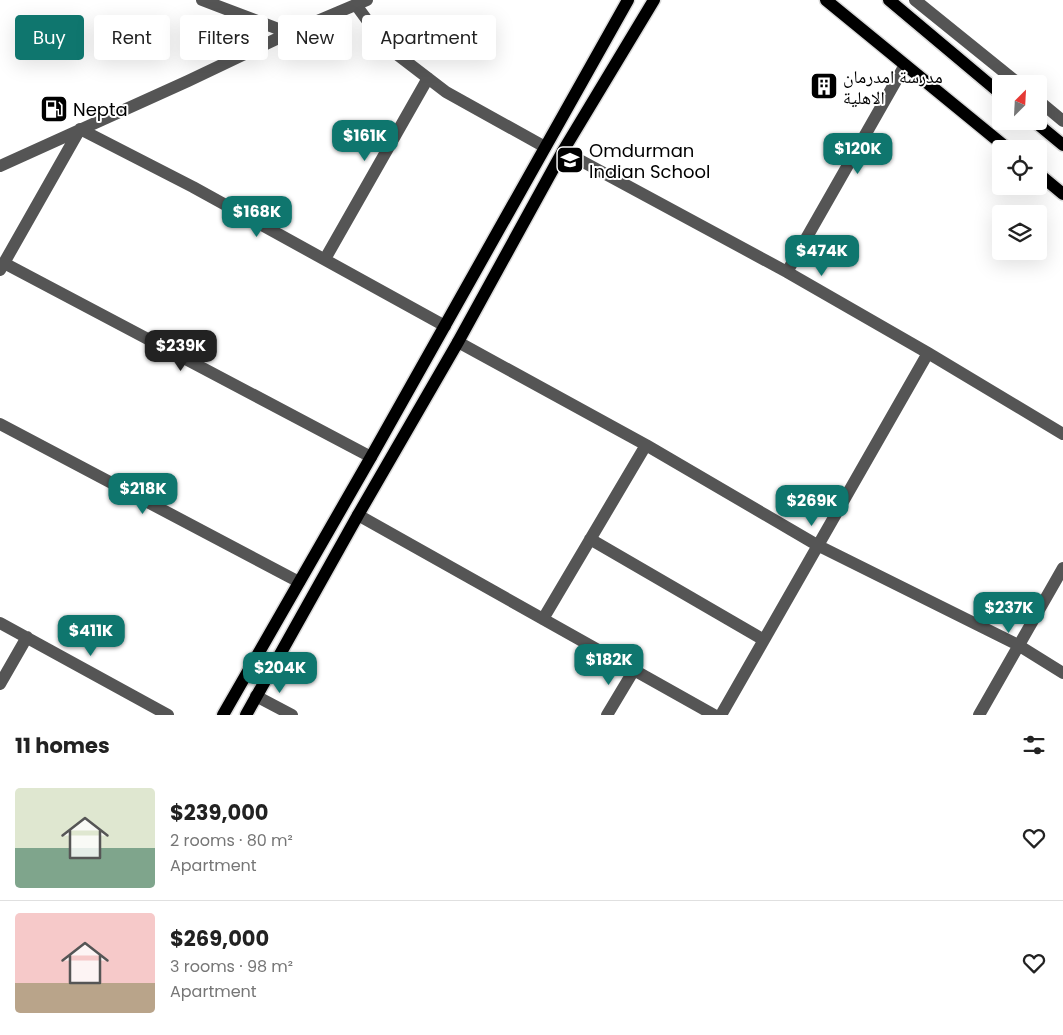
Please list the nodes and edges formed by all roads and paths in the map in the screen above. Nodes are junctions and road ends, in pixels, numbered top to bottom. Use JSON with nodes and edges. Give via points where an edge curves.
{"nodes":[{"id":1,"x":202,"y":0,"type":"edge"},
{"id":2,"x":240,"y":0,"type":"edge"},
{"id":3,"x":628,"y":0,"type":"edge"},
{"id":4,"x":654,"y":0,"type":"edge"},
{"id":5,"x":826,"y":0,"type":"edge"},
{"id":6,"x":889,"y":0,"type":"edge"},
{"id":7,"x":915,"y":0,"type":"edge"},
{"id":8,"x":362,"y":2,"type":"edge"},
{"id":9,"x":236,"y":13,"type":"junction"},
{"id":10,"x":331,"y":15,"type":"edge"},
{"id":11,"x":278,"y":29,"type":"edge"},
{"id":12,"x":278,"y":38,"type":"edge"},
{"id":13,"x":906,"y":65,"type":"junction"},
{"id":14,"x":1007,"y":75,"type":"edge"},
{"id":15,"x":428,"y":78,"type":"junction"},
{"id":16,"x":992,"y":86,"type":"edge"},
{"id":17,"x":1048,"y":108,"type":"edge"},
{"id":18,"x":1063,"y":121,"type":"edge"},
{"id":19,"x":80,"y":129,"type":"junction"},
{"id":20,"x":1045,"y":130,"type":"edge"},
{"id":21,"x":997,"y":140,"type":"edge"},
{"id":22,"x":1063,"y":145,"type":"edge"},
{"id":23,"x":545,"y":147,"type":"junction"},
{"id":24,"x":563,"y":151,"type":"junction"},
{"id":25,"x":2,"y":164,"type":"edge"},
{"id":26,"x":1047,"y":181,"type":"edge"},
{"id":27,"x":1063,"y":194,"type":"edge"},
{"id":28,"x":326,"y":259,"type":"junction"},
{"id":29,"x":2,"y":266,"type":"edge"},
{"id":30,"x":787,"y":272,"type":"junction"},
{"id":31,"x":445,"y":326,"type":"junction"},
{"id":32,"x":458,"y":342,"type":"junction"},
{"id":33,"x":928,"y":354,"type":"junction"},
{"id":34,"x":0,"y":424,"type":"edge"},
{"id":35,"x":1063,"y":434,"type":"edge"},
{"id":36,"x":646,"y":445,"type":"junction"},
{"id":37,"x":371,"y":457,"type":"junction"},
{"id":38,"x":358,"y":515,"type":"junction"},
{"id":39,"x":590,"y":539,"type":"junction"},
{"id":40,"x":818,"y":545,"type":"junction"},
{"id":41,"x":1063,"y":568,"type":"edge"},
{"id":42,"x":299,"y":582,"type":"junction"},
{"id":43,"x":544,"y":619,"type":"junction"},
{"id":44,"x":0,"y":623,"type":"edge"},
{"id":45,"x":27,"y":637,"type":"junction"},
{"id":46,"x":764,"y":640,"type":"junction"},
{"id":47,"x":1018,"y":645,"type":"junction"},
{"id":48,"x":634,"y":670,"type":"junction"},
{"id":49,"x":1063,"y":672,"type":"edge"},
{"id":50,"x":0,"y":684,"type":"edge"},
{"id":51,"x":256,"y":696,"type":"junction"},
{"id":52,"x":168,"y":715,"type":"edge"},
{"id":53,"x":223,"y":715,"type":"edge"},
{"id":54,"x":246,"y":715,"type":"edge"},
{"id":55,"x":292,"y":715,"type":"edge"},
{"id":56,"x":607,"y":715,"type":"edge"},
{"id":57,"x":714,"y":715,"type":"edge"},
{"id":58,"x":721,"y":715,"type":"edge"},
{"id":59,"x":979,"y":715,"type":"edge"}],
"edges":[{"from":1,"to":9,"type":"street"},
{"from":2,"to":9,"type":"street"},
{"from":3,"to":23,"type":"main road"},
{"from":4,"to":24,"type":"main road"},
{"from":5,"to":13,"type":"main road"},
{"from":6,"to":16,"type":"main road"},
{"from":7,"to":14,"type":"street"},
{"from":8,"to":10,"type":"street"},
{"from":8,"to":15,"type":"street","via":[[386,46]]},
{"from":9,"to":11,"type":"street"},
{"from":12,"to":19,"type":"street"},
{"from":13,"to":21,"type":"main road"},
{"from":13,"to":30,"type":"street"},
{"from":15,"to":23,"type":"street","via":[[446,92]]},
{"from":15,"to":28,"type":"street"},
{"from":17,"to":18,"type":"street"},
{"from":19,"to":25,"type":"street"},
{"from":19,"to":28,"type":"street"},
{"from":19,"to":29,"type":"street"},
{"from":20,"to":22,"type":"main road"},
{"from":23,"to":31,"type":"main road"},
{"from":24,"to":30,"type":"street"},
{"from":24,"to":32,"type":"main road"},
{"from":26,"to":27,"type":"main road"},
{"from":28,"to":31,"type":"street"},
{"from":29,"to":37,"type":"street"},
{"from":30,"to":33,"type":"street"},
{"from":31,"to":37,"type":"main road"},
{"from":32,"to":36,"type":"street"},
{"from":32,"to":38,"type":"main road"},
{"from":33,"to":35,"type":"street"},
{"from":33,"to":40,"type":"street"},
{"from":34,"to":42,"type":"street"},
{"from":36,"to":39,"type":"street"},
{"from":36,"to":40,"type":"street"},
{"from":37,"to":42,"type":"main road"},
{"from":38,"to":43,"type":"street"},
{"from":38,"to":51,"type":"main road"},
{"from":39,"to":43,"type":"street"},
{"from":39,"to":46,"type":"street"},
{"from":40,"to":46,"type":"street"},
{"from":40,"to":47,"type":"street"},
{"from":41,"to":47,"type":"street"},
{"from":42,"to":53,"type":"main road"},
{"from":43,"to":48,"type":"street"},
{"from":44,"to":45,"type":"street"},
{"from":45,"to":50,"type":"street"},
{"from":45,"to":52,"type":"street"},
{"from":46,"to":58,"type":"street"},
{"from":47,"to":49,"type":"street"},
{"from":47,"to":59,"type":"street"},
{"from":48,"to":56,"type":"street"},
{"from":48,"to":57,"type":"street"},
{"from":51,"to":54,"type":"main road"},
{"from":51,"to":55,"type":"street"}]}
